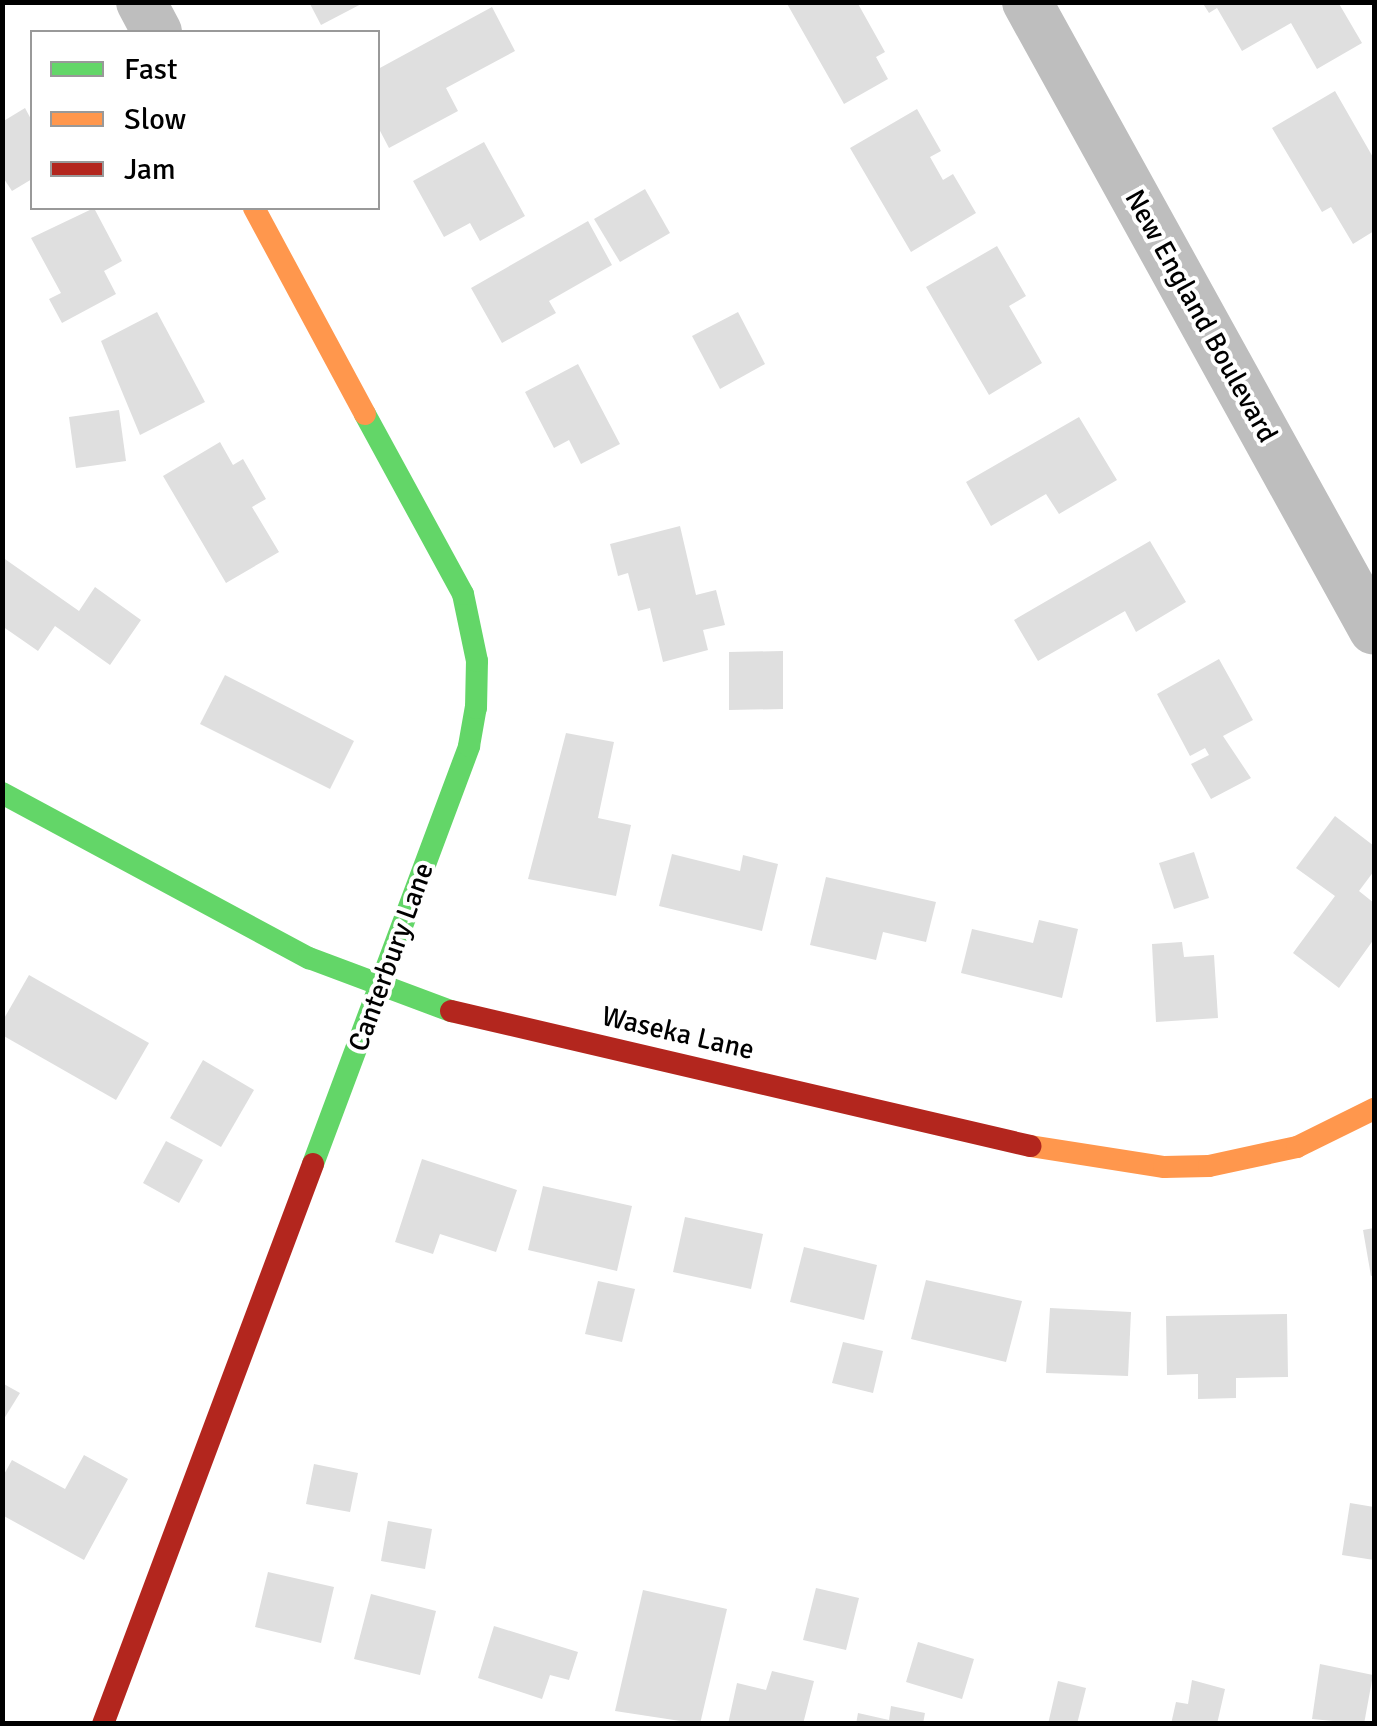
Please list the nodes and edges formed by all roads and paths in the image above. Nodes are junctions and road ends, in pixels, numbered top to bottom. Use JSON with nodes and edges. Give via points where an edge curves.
{"nodes":[{"id":1,"x":141,"y":2,"type":"edge"},
{"id":2,"x":1027,"y":2,"type":"edge"},
{"id":3,"x":157,"y":30,"type":"edge"},
{"id":4,"x":255,"y":210,"type":"edge"},
{"id":5,"x":1374,"y":630,"type":"edge"},
{"id":6,"x":2,"y":792,"type":"edge"},
{"id":7,"x":381,"y":986,"type":"junction"},
{"id":8,"x":1374,"y":1109,"type":"edge"},
{"id":9,"x":104,"y":1724,"type":"edge"}],
"edges":[{"from":1,"to":3,"type":"street"},
{"from":2,"to":5,"type":"street","name":"New England Boulevard"},
{"from":4,"to":7,"type":"street","name":"Canterbury Lane","via":[[444,552],[471,624],[476,708],[469,746]]},
{"from":6,"to":7,"type":"street","name":"Waseka Lane","via":[[309,958]]},
{"from":7,"to":8,"type":"street","name":"Waseka Lane","via":[[454,1012],[1126,1164],[1209,1166],[1253,1159],[1297,1147]]},
{"from":7,"to":9,"type":"street","name":"Canterbury Lane"}]}
